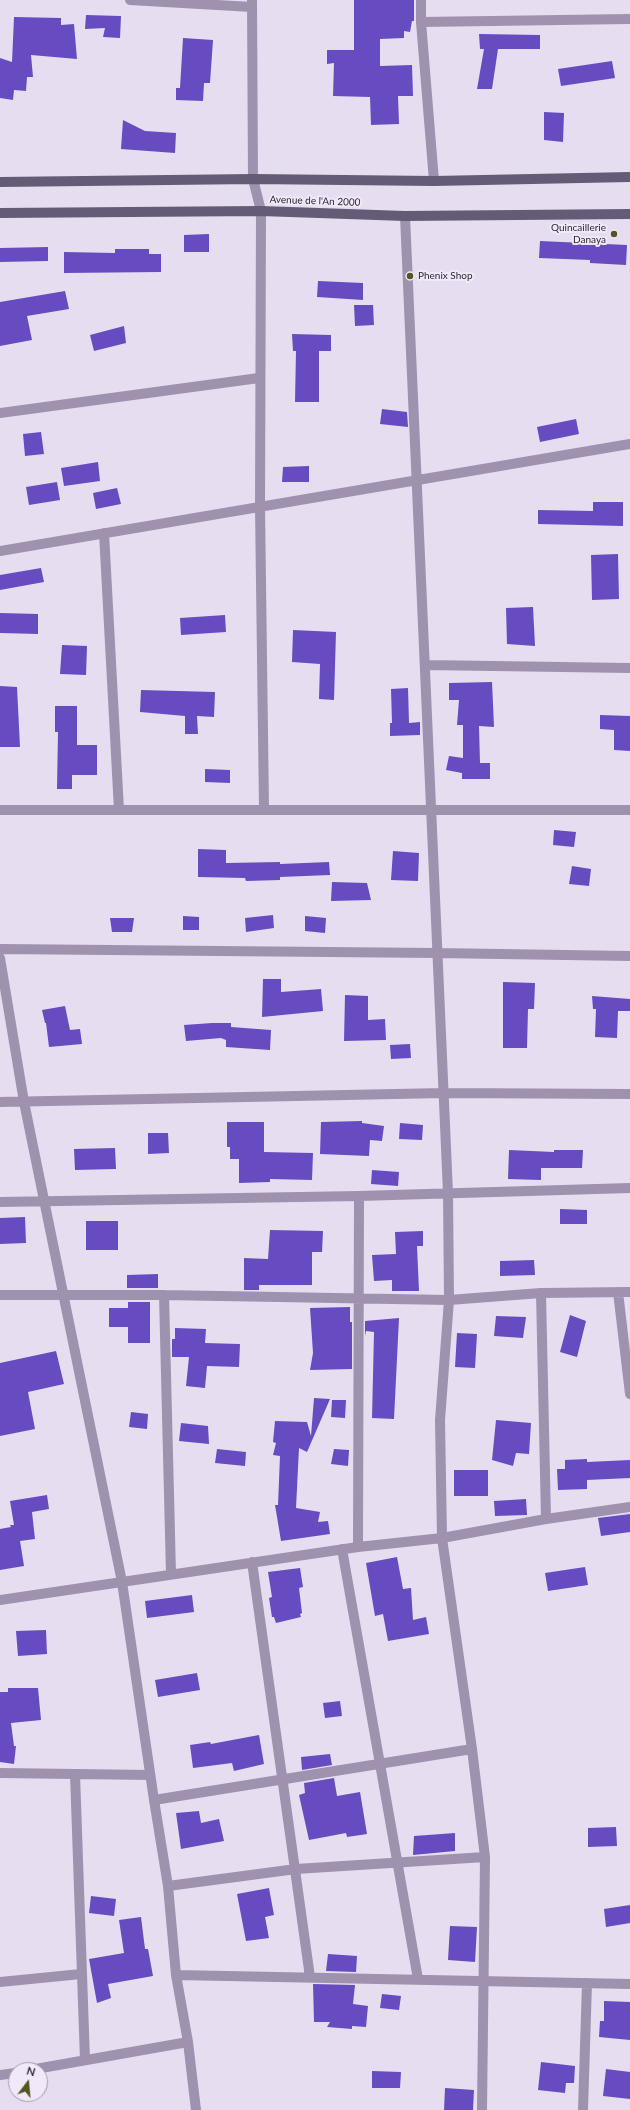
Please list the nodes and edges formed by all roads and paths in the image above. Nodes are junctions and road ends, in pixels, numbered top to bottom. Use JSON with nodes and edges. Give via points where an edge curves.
{"nodes":[{"id":1,"x":130,"y":0,"type":"edge"},
{"id":2,"x":421,"y":0,"type":"edge"},
{"id":3,"x":252,"y":4,"type":"edge"},
{"id":4,"x":630,"y":19,"type":"edge"},
{"id":5,"x":421,"y":22,"type":"junction"},
{"id":6,"x":630,"y":177,"type":"edge"},
{"id":7,"x":253,"y":179,"type":"junction"},
{"id":8,"x":434,"y":181,"type":"junction"},
{"id":9,"x":0,"y":182,"type":"edge"},
{"id":10,"x":261,"y":211,"type":"junction"},
{"id":11,"x":0,"y":213,"type":"edge"},
{"id":12,"x":630,"y":214,"type":"edge"},
{"id":13,"x":405,"y":216,"type":"junction"},
{"id":14,"x":259,"y":378,"type":"junction"},
{"id":15,"x":0,"y":413,"type":"edge"},
{"id":16,"x":630,"y":444,"type":"edge"},
{"id":17,"x":417,"y":480,"type":"junction"},
{"id":18,"x":260,"y":507,"type":"junction"},
{"id":19,"x":104,"y":533,"type":"junction"},
{"id":20,"x":0,"y":551,"type":"edge"},
{"id":21,"x":425,"y":664,"type":"junction"},
{"id":22,"x":630,"y":668,"type":"edge"},
{"id":23,"x":264,"y":809,"type":"junction"},
{"id":24,"x":431,"y":809,"type":"junction"},
{"id":25,"x":0,"y":810,"type":"edge"},
{"id":26,"x":119,"y":810,"type":"junction"},
{"id":27,"x":630,"y":810,"type":"edge"},
{"id":28,"x":0,"y":950,"type":"edge"},
{"id":29,"x":437,"y":953,"type":"junction"},
{"id":30,"x":630,"y":956,"type":"edge"},
{"id":31,"x":0,"y":958,"type":"edge"},
{"id":32,"x":444,"y":1093,"type":"junction"},
{"id":33,"x":630,"y":1094,"type":"edge"},
{"id":34,"x":0,"y":1102,"type":"edge"},
{"id":35,"x":24,"y":1102,"type":"junction"},
{"id":36,"x":630,"y":1188,"type":"edge"},
{"id":37,"x":448,"y":1193,"type":"junction"},
{"id":38,"x":360,"y":1196,"type":"junction"},
{"id":39,"x":0,"y":1202,"type":"edge"},
{"id":40,"x":44,"y":1202,"type":"junction"},
{"id":41,"x":618,"y":1292,"type":"junction"},
{"id":42,"x":630,"y":1292,"type":"edge"},
{"id":43,"x":542,"y":1293,"type":"junction"},
{"id":44,"x":0,"y":1295,"type":"edge"},
{"id":45,"x":63,"y":1295,"type":"junction"},
{"id":46,"x":164,"y":1295,"type":"junction"},
{"id":47,"x":360,"y":1298,"type":"junction"},
{"id":48,"x":449,"y":1300,"type":"junction"},
{"id":49,"x":630,"y":1394,"type":"edge"},
{"id":50,"x":630,"y":1506,"type":"edge"},
{"id":51,"x":546,"y":1519,"type":"junction"},
{"id":52,"x":442,"y":1538,"type":"junction"},
{"id":53,"x":358,"y":1547,"type":"junction"},
{"id":54,"x":342,"y":1549,"type":"junction"},
{"id":55,"x":252,"y":1562,"type":"junction"},
{"id":56,"x":171,"y":1574,"type":"junction"},
{"id":57,"x":122,"y":1582,"type":"junction"},
{"id":58,"x":0,"y":1600,"type":"edge"},
{"id":59,"x":472,"y":1749,"type":"junction"},
{"id":60,"x":381,"y":1764,"type":"junction"},
{"id":61,"x":0,"y":1773,"type":"edge"},
{"id":62,"x":75,"y":1774,"type":"junction"},
{"id":63,"x":150,"y":1775,"type":"junction"},
{"id":64,"x":283,"y":1780,"type":"junction"},
{"id":65,"x":154,"y":1800,"type":"junction"},
{"id":66,"x":485,"y":1857,"type":"junction"},
{"id":67,"x":398,"y":1862,"type":"junction"},
{"id":68,"x":296,"y":1869,"type":"junction"},
{"id":69,"x":168,"y":1886,"type":"junction"},
{"id":70,"x":82,"y":1974,"type":"junction"},
{"id":71,"x":176,"y":1975,"type":"junction"},
{"id":72,"x":310,"y":1977,"type":"junction"},
{"id":73,"x":418,"y":1979,"type":"junction"},
{"id":74,"x":0,"y":1982,"type":"edge"},
{"id":75,"x":483,"y":1982,"type":"junction"},
{"id":76,"x":587,"y":1983,"type":"junction"},
{"id":77,"x":630,"y":1984,"type":"edge"},
{"id":78,"x":188,"y":2042,"type":"junction"},
{"id":79,"x":85,"y":2060,"type":"junction"},
{"id":80,"x":48,"y":2067,"type":"edge"},
{"id":81,"x":196,"y":2110,"type":"edge"},
{"id":82,"x":482,"y":2110,"type":"edge"},
{"id":83,"x":583,"y":2110,"type":"edge"}],
"edges":[{"from":1,"to":3,"type":"street"},
{"from":2,"to":5,"type":"street"},
{"from":3,"to":7,"type":"street"},
{"from":4,"to":5,"type":"street"},
{"from":5,"to":8,"type":"street"},
{"from":6,"to":8,"type":"main road","name":"Avenue de l'An 2000"},
{"from":7,"to":8,"type":"main road","name":"Avenue de l'An 2000"},
{"from":7,"to":9,"type":"main road","name":"Avenue de l'An 2000"},
{"from":7,"to":10,"type":"street"},
{"from":10,"to":11,"type":"main road","name":"Avenue de l'An 2000"},
{"from":10,"to":13,"type":"main road","name":"Avenue de l'An 2000"},
{"from":10,"to":14,"type":"street"},
{"from":12,"to":13,"type":"main road","name":"Avenue de l'An 2000"},
{"from":13,"to":17,"type":"street"},
{"from":14,"to":15,"type":"street"},
{"from":14,"to":18,"type":"street"},
{"from":16,"to":17,"type":"street"},
{"from":17,"to":18,"type":"street"},
{"from":17,"to":21,"type":"street"},
{"from":18,"to":19,"type":"street"},
{"from":18,"to":23,"type":"street"},
{"from":19,"to":20,"type":"street"},
{"from":19,"to":26,"type":"street"},
{"from":21,"to":22,"type":"street"},
{"from":21,"to":24,"type":"street"},
{"from":23,"to":24,"type":"street"},
{"from":23,"to":26,"type":"street"},
{"from":24,"to":27,"type":"street"},
{"from":24,"to":29,"type":"street"},
{"from":25,"to":26,"type":"street"},
{"from":28,"to":29,"type":"street"},
{"from":29,"to":30,"type":"street"},
{"from":29,"to":32,"type":"street"},
{"from":31,"to":35,"type":"street"},
{"from":32,"to":33,"type":"street"},
{"from":32,"to":35,"type":"street"},
{"from":32,"to":37,"type":"street"},
{"from":34,"to":35,"type":"street"},
{"from":35,"to":40,"type":"street"},
{"from":36,"to":37,"type":"street"},
{"from":37,"to":38,"type":"street"},
{"from":37,"to":48,"type":"street"},
{"from":38,"to":40,"type":"street"},
{"from":38,"to":47,"type":"street"},
{"from":39,"to":40,"type":"street"},
{"from":40,"to":45,"type":"street"},
{"from":41,"to":42,"type":"street"},
{"from":41,"to":43,"type":"street"},
{"from":41,"to":49,"type":"street"},
{"from":43,"to":48,"type":"street"},
{"from":43,"to":51,"type":"street"},
{"from":44,"to":45,"type":"street"},
{"from":45,"to":46,"type":"street"},
{"from":45,"to":57,"type":"street"},
{"from":46,"to":47,"type":"street"},
{"from":46,"to":56,"type":"street"},
{"from":47,"to":48,"type":"street"},
{"from":47,"to":53,"type":"street"},
{"from":48,"to":52,"type":"street","via":[[440,1420]]},
{"from":50,"to":51,"type":"street"},
{"from":51,"to":52,"type":"street"},
{"from":52,"to":53,"type":"street"},
{"from":52,"to":59,"type":"street"},
{"from":53,"to":54,"type":"street"},
{"from":54,"to":55,"type":"street"},
{"from":54,"to":60,"type":"street"},
{"from":55,"to":56,"type":"street"},
{"from":55,"to":64,"type":"street"},
{"from":56,"to":57,"type":"street"},
{"from":57,"to":58,"type":"street"},
{"from":57,"to":63,"type":"street"},
{"from":59,"to":60,"type":"street"},
{"from":59,"to":66,"type":"street"},
{"from":60,"to":64,"type":"street"},
{"from":60,"to":67,"type":"street"},
{"from":61,"to":62,"type":"street"},
{"from":62,"to":63,"type":"street"},
{"from":62,"to":70,"type":"street"},
{"from":63,"to":65,"type":"street"},
{"from":64,"to":65,"type":"street"},
{"from":64,"to":68,"type":"street"},
{"from":65,"to":69,"type":"street"},
{"from":66,"to":67,"type":"street"},
{"from":66,"to":75,"type":"street"},
{"from":67,"to":68,"type":"street"},
{"from":67,"to":73,"type":"street"},
{"from":68,"to":69,"type":"street"},
{"from":68,"to":72,"type":"street"},
{"from":69,"to":71,"type":"street"},
{"from":70,"to":74,"type":"street"},
{"from":70,"to":79,"type":"street"},
{"from":71,"to":72,"type":"street"},
{"from":71,"to":78,"type":"street"},
{"from":72,"to":73,"type":"street"},
{"from":73,"to":75,"type":"street"},
{"from":75,"to":76,"type":"street"},
{"from":75,"to":82,"type":"street"},
{"from":76,"to":77,"type":"street"},
{"from":76,"to":83,"type":"street"},
{"from":78,"to":79,"type":"street"},
{"from":78,"to":81,"type":"street"},
{"from":79,"to":80,"type":"street"}]}
